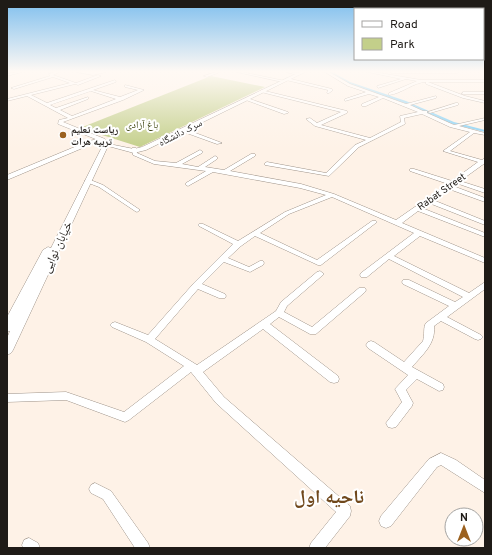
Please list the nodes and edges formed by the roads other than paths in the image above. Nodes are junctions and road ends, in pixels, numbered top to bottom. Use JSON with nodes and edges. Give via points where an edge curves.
{"nodes":[{"id":1,"x":34,"y":98,"type":"edge"},
{"id":2,"x":66,"y":98,"type":"edge"},
{"id":3,"x":87,"y":98,"type":"dead end"},
{"id":4,"x":118,"y":98,"type":"edge"},
{"id":5,"x":125,"y":98,"type":"edge"},
{"id":6,"x":289,"y":98,"type":"edge"},
{"id":7,"x":352,"y":98,"type":"edge"},
{"id":8,"x":381,"y":98,"type":"edge"},
{"id":9,"x":386,"y":98,"type":"edge"},
{"id":10,"x":432,"y":98,"type":"edge"},
{"id":11,"x":470,"y":98,"type":"edge"},
{"id":12,"x":122,"y":99,"type":"junction"},
{"id":13,"x":246,"y":99,"type":"joint"},
{"id":14,"x":346,"y":100,"type":"dead end"},
{"id":15,"x":485,"y":102,"type":"edge"},
{"id":16,"x":408,"y":104,"type":"junction"},
{"id":17,"x":456,"y":104,"type":"dead end"},
{"id":18,"x":46,"y":105,"type":"junction"},
{"id":19,"x":364,"y":105,"type":"dead end"},
{"id":20,"x":55,"y":110,"type":"junction"},
{"id":21,"x":427,"y":112,"type":"junction"},
{"id":22,"x":286,"y":113,"type":"dead end"},
{"id":23,"x":72,"y":118,"type":"junction"},
{"id":24,"x":308,"y":119,"type":"dead end"},
{"id":25,"x":485,"y":119,"type":"edge"},
{"id":26,"x":317,"y":125,"type":"junction"},
{"id":27,"x":460,"y":125,"type":"junction"},
{"id":28,"x":452,"y":126,"type":"junction"},
{"id":29,"x":183,"y":130,"type":"junction"},
{"id":30,"x":474,"y":131,"type":"junction"},
{"id":31,"x":485,"y":134,"type":"edge"},
{"id":32,"x":368,"y":139,"type":"junction"},
{"id":33,"x":219,"y":143,"type":"dead end"},
{"id":34,"x":103,"y":144,"type":"junction"},
{"id":35,"x":134,"y":150,"type":"junction"},
{"id":36,"x":200,"y":152,"type":"dead end"},
{"id":37,"x":253,"y":155,"type":"dead end"},
{"id":38,"x":215,"y":158,"type":"dead end"},
{"id":39,"x":484,"y":161,"type":"edge"},
{"id":40,"x":267,"y":164,"type":"dead end"},
{"id":41,"x":177,"y":165,"type":"junction"},
{"id":42,"x":200,"y":168,"type":"junction"},
{"id":43,"x":212,"y":170,"type":"junction"},
{"id":44,"x":412,"y":170,"type":"dead end"},
{"id":45,"x":225,"y":172,"type":"junction"},
{"id":46,"x":7,"y":178,"type":"edge"},
{"id":47,"x":88,"y":181,"type":"junction"},
{"id":48,"x":452,"y":183,"type":"junction"},
{"id":49,"x":188,"y":184,"type":"dead end"},
{"id":50,"x":485,"y":191,"type":"edge"},
{"id":51,"x":332,"y":195,"type":"junction"},
{"id":52,"x":428,"y":200,"type":"junction"},
{"id":53,"x":485,"y":200,"type":"edge"},
{"id":54,"x":417,"y":208,"type":"junction"},
{"id":55,"x":137,"y":210,"type":"dead end"},
{"id":56,"x":374,"y":222,"type":"dead end"},
{"id":57,"x":397,"y":223,"type":"junction"},
{"id":58,"x":485,"y":223,"type":"edge"},
{"id":59,"x":201,"y":225,"type":"dead end"},
{"id":60,"x":420,"y":232,"type":"junction"},
{"id":61,"x":256,"y":234,"type":"junction"},
{"id":62,"x":485,"y":235,"type":"edge"},
{"id":63,"x":238,"y":244,"type":"junction"},
{"id":64,"x":388,"y":256,"type":"junction"},
{"id":65,"x":224,"y":259,"type":"junction"},
{"id":66,"x":485,"y":261,"type":"edge"},
{"id":67,"x":260,"y":263,"type":"dead end"},
{"id":68,"x":320,"y":274,"type":"dead end"},
{"id":69,"x":364,"y":275,"type":"dead end"},
{"id":70,"x":406,"y":282,"type":"dead end"},
{"id":71,"x":198,"y":285,"type":"junction"},
{"id":72,"x":485,"y":285,"type":"edge"},
{"id":73,"x":362,"y":290,"type":"dead end"},
{"id":74,"x":222,"y":296,"type":"dead end"},
{"id":75,"x":470,"y":297,"type":"junction"},
{"id":76,"x":454,"y":305,"type":"junction"},
{"id":77,"x":279,"y":313,"type":"junction"},
{"id":78,"x":440,"y":317,"type":"junction"},
{"id":79,"x":263,"y":324,"type":"junction"},
{"id":80,"x":115,"y":326,"type":"dead end"},
{"id":81,"x":7,"y":328,"type":"edge"},
{"id":82,"x":478,"y":337,"type":"dead end"},
{"id":83,"x":149,"y":340,"type":"junction"},
{"id":84,"x":371,"y":345,"type":"dead end"},
{"id":85,"x":7,"y":350,"type":"edge"},
{"id":86,"x":194,"y":369,"type":"junction"},
{"id":87,"x":410,"y":369,"type":"junction"},
{"id":88,"x":334,"y":379,"type":"dead end"},
{"id":89,"x":439,"y":387,"type":"dead end"},
{"id":90,"x":7,"y":398,"type":"edge"},
{"id":91,"x":392,"y":423,"type":"dead end"},
{"id":92,"x":485,"y":486,"type":"edge"},
{"id":93,"x":95,"y":489,"type":"dead end"},
{"id":94,"x":386,"y":521,"type":"dead end"},
{"id":95,"x":143,"y":548,"type":"edge"},
{"id":96,"x":316,"y":548,"type":"edge"}],
"edges":[{"from":1,"to":18,"type":"street"},
{"from":2,"to":18,"type":"street"},
{"from":3,"to":20,"type":"street"},
{"from":4,"to":12,"type":"street"},
{"from":5,"to":12,"type":"street"},
{"from":6,"to":26,"type":"street","via":[[345,112]]},
{"from":7,"to":14,"type":"street"},
{"from":8,"to":19,"type":"street"},
{"from":9,"to":16,"type":"street"},
{"from":10,"to":16,"type":"street"},
{"from":11,"to":15,"type":"street"},
{"from":12,"to":23,"type":"street"},
{"from":13,"to":22,"type":"street"},
{"from":13,"to":29,"type":"street","name":"سرک دانشگاه"},
{"from":16,"to":21,"type":"street"},
{"from":17,"to":21,"type":"street"},
{"from":18,"to":20,"type":"street"},
{"from":20,"to":23,"type":"street"},
{"from":21,"to":27,"type":"street"},
{"from":21,"to":28,"type":"street"},
{"from":21,"to":32,"type":"street","via":[[402,117],[403,122]]},
{"from":23,"to":34,"type":"street","via":[[60,123]]},
{"from":24,"to":26,"type":"street"},
{"from":25,"to":27,"type":"street"},
{"from":26,"to":32,"type":"street"},
{"from":27,"to":28,"type":"street"},
{"from":28,"to":30,"type":"street"},
{"from":29,"to":33,"type":"street"},
{"from":29,"to":35,"type":"street","name":"سرک دانشگاه","via":[[144,149]]},
{"from":30,"to":31,"type":"street"},
{"from":30,"to":39,"type":"street","via":[[446,151]]},
{"from":32,"to":40,"type":"street","via":[[347,153],[327,175]]},
{"from":34,"to":35,"type":"street","name":"سرک دانشگاه"},
{"from":34,"to":35,"type":"street","name":"سرک دانشگاه"},
{"from":34,"to":46,"type":"street","via":[[91,142]]},
{"from":34,"to":47,"type":"street","name":"خیابان نوایی"},
{"from":34,"to":81,"type":"street","name":"خیابان نوایی"},
{"from":35,"to":41,"type":"street","via":[[147,160]]},
{"from":36,"to":41,"type":"street"},
{"from":37,"to":45,"type":"street"},
{"from":38,"to":42,"type":"street"},
{"from":39,"to":48,"type":"street","name":"Rabat Street"},
{"from":41,"to":42,"type":"street"},
{"from":42,"to":43,"type":"street"},
{"from":43,"to":45,"type":"street"},
{"from":43,"to":49,"type":"street"},
{"from":44,"to":48,"type":"street"},
{"from":45,"to":51,"type":"street","via":[[301,186]]},
{"from":47,"to":55,"type":"street","via":[[101,186]]},
{"from":47,"to":85,"type":"street","name":"خیابان نوایی"},
{"from":48,"to":50,"type":"street"},
{"from":48,"to":52,"type":"street","name":"Rabat Street"},
{"from":48,"to":53,"type":"street"},
{"from":51,"to":57,"type":"street"},
{"from":51,"to":61,"type":"street","via":[[287,213]]},
{"from":52,"to":54,"type":"street","name":"Rabat Street"},
{"from":52,"to":58,"type":"street"},
{"from":54,"to":57,"type":"street","name":"Rabat Street"},
{"from":54,"to":62,"type":"street"},
{"from":56,"to":61,"type":"street","via":[[318,263]]},
{"from":57,"to":60,"type":"street"},
{"from":59,"to":63,"type":"street"},
{"from":60,"to":64,"type":"street"},
{"from":60,"to":66,"type":"street"},
{"from":61,"to":63,"type":"street"},
{"from":63,"to":65,"type":"street"},
{"from":64,"to":69,"type":"street"},
{"from":64,"to":75,"type":"street"},
{"from":65,"to":67,"type":"street","via":[[250,270]]},
{"from":65,"to":71,"type":"street"},
{"from":68,"to":77,"type":"street","via":[[284,304]]},
{"from":70,"to":76,"type":"street"},
{"from":71,"to":74,"type":"street"},
{"from":71,"to":83,"type":"street"},
{"from":72,"to":75,"type":"street"},
{"from":73,"to":77,"type":"street","via":[[313,332]]},
{"from":75,"to":76,"type":"street"},
{"from":76,"to":78,"type":"street"},
{"from":77,"to":79,"type":"street"},
{"from":78,"to":82,"type":"street"},
{"from":78,"to":87,"type":"street","via":[[430,325],[432,334]]},
{"from":79,"to":86,"type":"street"},
{"from":79,"to":88,"type":"street"},
{"from":80,"to":83,"type":"street"},
{"from":83,"to":86,"type":"street"},
{"from":84,"to":87,"type":"street"},
{"from":86,"to":90,"type":"street","via":[[125,417],[66,396]]},
{"from":86,"to":96,"type":"street","via":[[220,400],[345,512]]},
{"from":87,"to":89,"type":"street"},
{"from":87,"to":91,"type":"street","via":[[415,376],[400,389],[408,403]]},
{"from":92,"to":94,"type":"street","via":[[441,459],[433,463]]},
{"from":93,"to":95,"type":"street","via":[[107,494]]}]}
